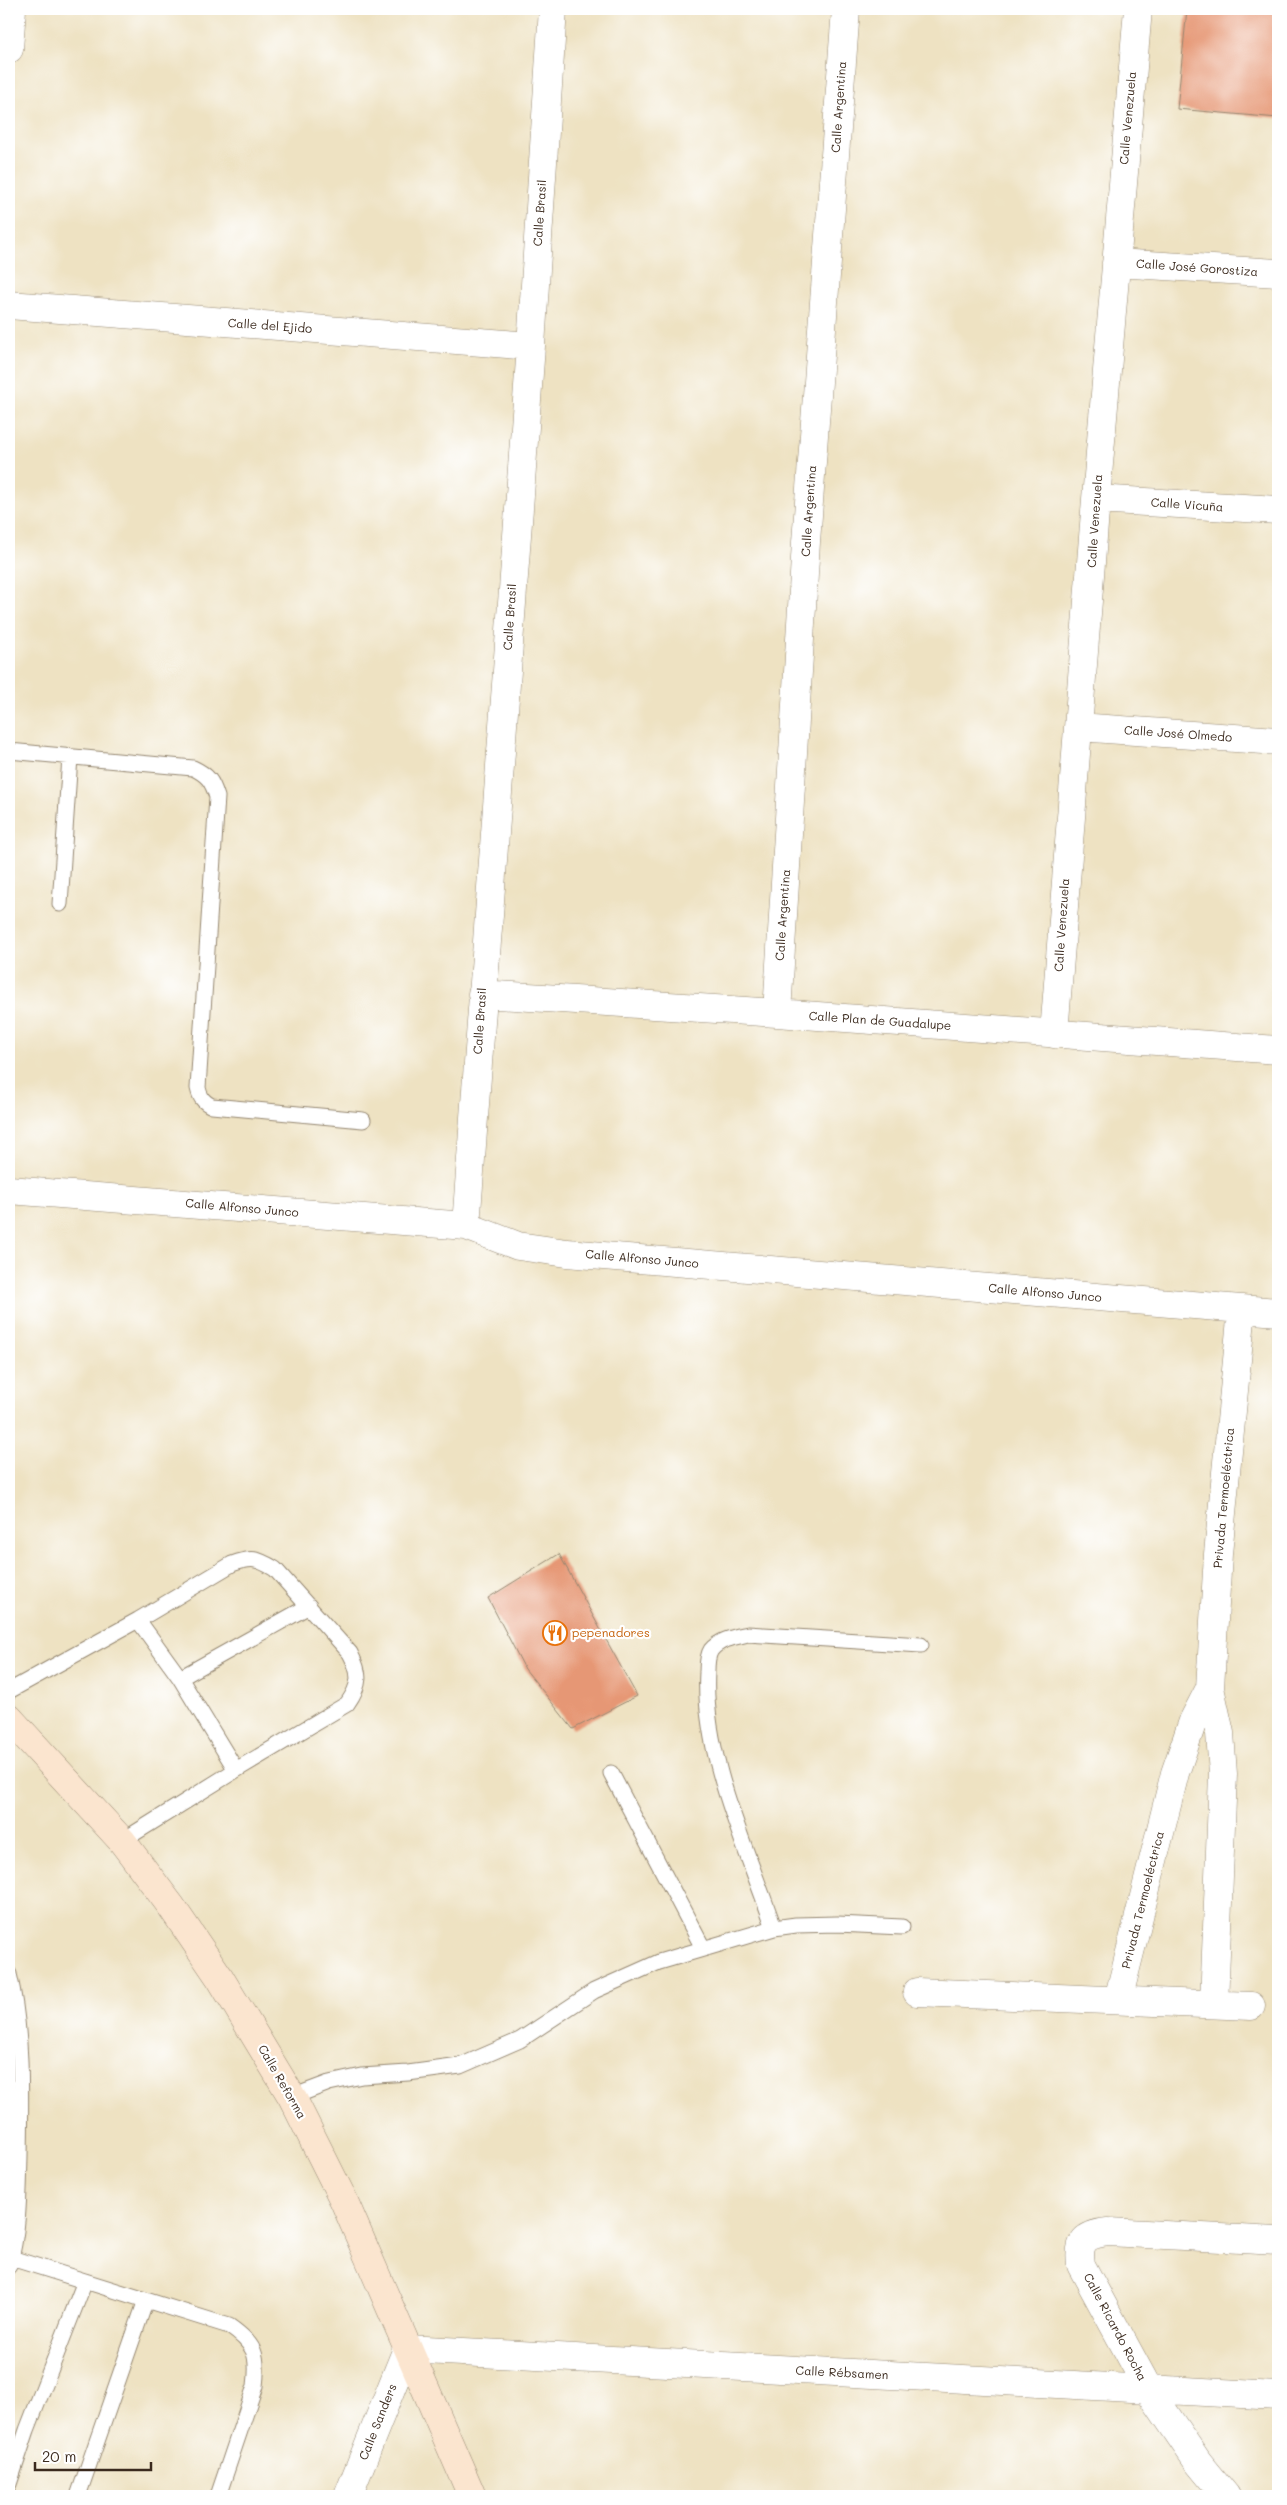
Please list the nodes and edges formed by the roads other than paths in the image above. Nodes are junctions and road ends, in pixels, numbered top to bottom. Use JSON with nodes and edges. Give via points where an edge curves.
{"nodes":[{"id":1,"x":12,"y":9,"type":"edge"},
{"id":2,"x":553,"y":9,"type":"edge"},
{"id":3,"x":846,"y":9,"type":"edge"},
{"id":4,"x":1138,"y":9,"type":"edge"},
{"id":5,"x":9,"y":49,"type":"edge"},
{"id":6,"x":1116,"y":263,"type":"junction"},
{"id":7,"x":1278,"y":273,"type":"edge"},
{"id":8,"x":9,"y":304,"type":"edge"},
{"id":9,"x":531,"y":346,"type":"junction"},
{"id":10,"x":1096,"y":499,"type":"junction"},
{"id":11,"x":1278,"y":510,"type":"edge"},
{"id":12,"x":1078,"y":727,"type":"junction"},
{"id":13,"x":1278,"y":741,"type":"edge"},
{"id":14,"x":9,"y":751,"type":"edge"},
{"id":15,"x":70,"y":757,"type":"junction"},
{"id":16,"x":60,"y":904,"type":"dead end"},
{"id":17,"x":482,"y":994,"type":"junction"},
{"id":18,"x":777,"y":1013,"type":"junction"},
{"id":19,"x":1054,"y":1034,"type":"junction"},
{"id":20,"x":1278,"y":1050,"type":"edge"},
{"id":21,"x":363,"y":1120,"type":"dead end"},
{"id":22,"x":9,"y":1190,"type":"edge"},
{"id":23,"x":466,"y":1226,"type":"junction"},
{"id":24,"x":1242,"y":1309,"type":"junction"},
{"id":25,"x":1278,"y":1312,"type":"edge"},
{"id":26,"x":309,"y":1606,"type":"junction"},
{"id":27,"x":138,"y":1620,"type":"junction"},
{"id":28,"x":921,"y":1645,"type":"dead end"},
{"id":29,"x":180,"y":1678,"type":"junction"},
{"id":30,"x":1210,"y":1688,"type":"junction"},
{"id":31,"x":9,"y":1691,"type":"edge"},
{"id":32,"x":9,"y":1718,"type":"edge"},
{"id":33,"x":236,"y":1770,"type":"junction"},
{"id":34,"x":611,"y":1773,"type":"dead end"},
{"id":35,"x":122,"y":1841,"type":"junction"},
{"id":36,"x":902,"y":1926,"type":"dead end"},
{"id":37,"x":774,"y":1928,"type":"junction"},
{"id":38,"x":703,"y":1948,"type":"junction"},
{"id":39,"x":9,"y":1974,"type":"edge"},
{"id":40,"x":917,"y":1992,"type":"dead end"},
{"id":41,"x":1118,"y":2000,"type":"junction"},
{"id":42,"x":1214,"y":2004,"type":"junction"},
{"id":43,"x":1252,"y":2006,"type":"dead end"},
{"id":44,"x":292,"y":2097,"type":"junction"},
{"id":45,"x":1278,"y":2241,"type":"edge"},
{"id":46,"x":10,"y":2262,"type":"edge"},
{"id":47,"x":84,"y":2281,"type":"junction"},
{"id":48,"x":146,"y":2300,"type":"junction"},
{"id":49,"x":407,"y":2349,"type":"junction"},
{"id":50,"x":1149,"y":2390,"type":"junction"},
{"id":51,"x":1278,"y":2396,"type":"edge"},
{"id":52,"x":9,"y":2484,"type":"edge"},
{"id":53,"x":78,"y":2496,"type":"edge"},
{"id":54,"x":218,"y":2496,"type":"edge"},
{"id":55,"x":348,"y":2496,"type":"edge"},
{"id":56,"x":472,"y":2496,"type":"edge"},
{"id":57,"x":1226,"y":2496,"type":"edge"}],
"edges":[{"from":1,"to":5,"type":"street"},
{"from":2,"to":9,"type":"street","name":"Calle Brasil"},
{"from":3,"to":18,"type":"street","name":"Calle Argentina","via":[[806,542]]},
{"from":4,"to":6,"type":"street","name":"Calle Venezuela"},
{"from":6,"to":7,"type":"street","name":"Calle José Gorostiza"},
{"from":6,"to":10,"type":"street","name":"Calle Venezuela"},
{"from":8,"to":9,"type":"street","name":"Calle del Ejido"},
{"from":9,"to":17,"type":"street","name":"Calle Brasil"},
{"from":10,"to":11,"type":"street","name":"Calle Vicuña"},
{"from":10,"to":12,"type":"street","name":"Calle Venezuela"},
{"from":12,"to":13,"type":"street","name":"Calle José Olmedo"},
{"from":12,"to":19,"type":"street","name":"Calle Venezuela"},
{"from":14,"to":15,"type":"lane"},
{"from":15,"to":16,"type":"lane"},
{"from":15,"to":21,"type":"lane","via":[[193,768],[206,774],[213,784],[217,797],[198,1088],[204,1102],[212,1106]]},
{"from":17,"to":18,"type":"street","name":"Calle Plan de Guadalupe"},
{"from":17,"to":23,"type":"street","name":"Calle Brasil"},
{"from":18,"to":19,"type":"street","name":"Calle Plan de Guadalupe"},
{"from":19,"to":20,"type":"street","name":"Calle Plan de Guadalupe"},
{"from":22,"to":23,"type":"street","name":"Calle Alfonso Junco"},
{"from":23,"to":24,"type":"street","name":"Calle Alfonso Junco","via":[[518,1246],[567,1253]]},
{"from":24,"to":25,"type":"street","name":"Calle Alfonso Junco"},
{"from":24,"to":30,"type":"street","name":"Privada Termoeléctrica","via":[[1218,1554]]},
{"from":26,"to":27,"type":"lane","via":[[275,1569],[259,1559],[247,1559],[232,1564]]},
{"from":26,"to":29,"type":"lane"},
{"from":26,"to":33,"type":"lane","via":[[350,1653],[358,1677],[356,1690],[347,1704]]},
{"from":27,"to":29,"type":"lane"},
{"from":27,"to":31,"type":"lane"},
{"from":28,"to":37,"type":"lane","via":[[748,1634],[718,1643],[710,1652],[706,1692],[720,1772]]},
{"from":29,"to":33,"type":"lane"},
{"from":30,"to":41,"type":"street","name":"Privada Termoeléctrica","via":[[1193,1721],[1175,1773]]},
{"from":30,"to":42,"type":"street","name":"Privada Termoeléctrica","via":[[1220,1733],[1223,1774]]},
{"from":32,"to":35,"type":"main road","name":"Calle Reforma"},
{"from":33,"to":35,"type":"lane"},
{"from":34,"to":38,"type":"lane"},
{"from":35,"to":44,"type":"main road","name":"Calle Reforma","via":[[220,1978]]},
{"from":36,"to":37,"type":"lane","via":[[837,1924]]},
{"from":37,"to":38,"type":"lane"},
{"from":38,"to":44,"type":"lane","via":[[659,1962],[594,1991],[520,2040],[460,2066],[362,2076],[329,2083]]},
{"from":39,"to":46,"type":"lane","via":[[14,1994],[19,2060],[20,2130],[18,2201]]},
{"from":40,"to":41,"type":"street"},
{"from":41,"to":42,"type":"street"},
{"from":42,"to":43,"type":"street"},
{"from":44,"to":49,"type":"main road","name":"Calle Reforma","via":[[347,2209]]},
{"from":45,"to":50,"type":"street","name":"Calle Ricardo Rocha","via":[[1108,2232],[1094,2234],[1084,2240],[1079,2250],[1081,2265]]},
{"from":46,"to":47,"type":"lane"},
{"from":47,"to":48,"type":"lane"},
{"from":47,"to":52,"type":"lane"},
{"from":48,"to":53,"type":"lane"},
{"from":48,"to":54,"type":"lane","via":[[229,2326],[247,2339],[256,2354],[255,2386]]},
{"from":49,"to":50,"type":"street","name":"Calle Rébsamen"},
{"from":49,"to":55,"type":"street","name":"Calle Sanders"},
{"from":49,"to":56,"type":"main road","name":"Calle Reforma"},
{"from":50,"to":51,"type":"street","name":"Calle Rébsamen"},
{"from":50,"to":57,"type":"street","name":"Calle Ricardo Rocha","via":[[1198,2462]]}]}
